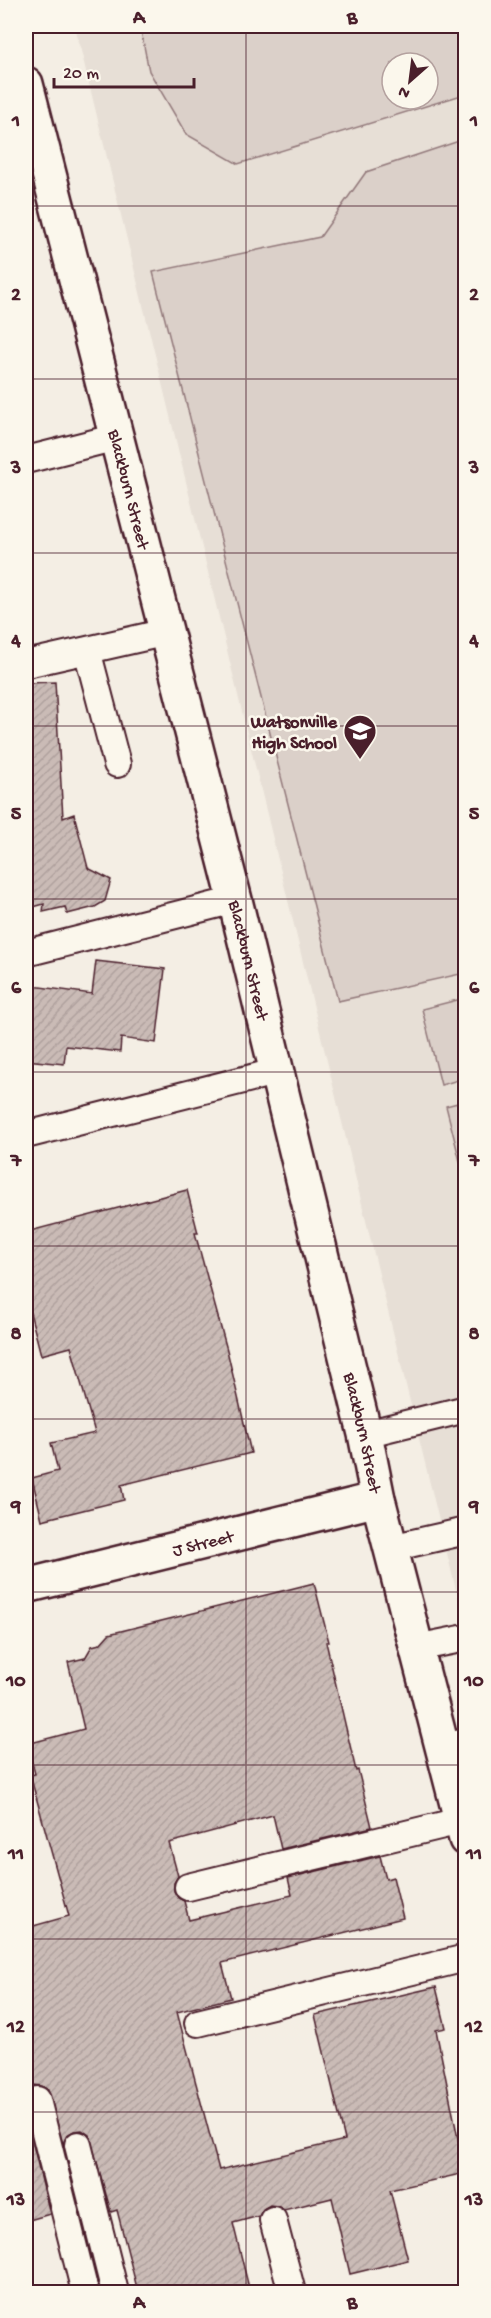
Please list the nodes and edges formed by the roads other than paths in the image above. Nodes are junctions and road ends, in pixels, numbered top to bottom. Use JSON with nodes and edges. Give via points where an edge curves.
{"nodes":[{"id":1,"x":26,"y":84,"type":"edge"},
{"id":2,"x":34,"y":156,"type":"edge"},
{"id":3,"x":117,"y":437,"type":"junction"},
{"id":4,"x":26,"y":460,"type":"edge"},
{"id":5,"x":167,"y":632,"type":"junction"},
{"id":6,"x":87,"y":650,"type":"junction"},
{"id":7,"x":26,"y":664,"type":"edge"},
{"id":8,"x":117,"y":764,"type":"dead end"},
{"id":9,"x":235,"y":900,"type":"junction"},
{"id":10,"x":26,"y":953,"type":"edge"},
{"id":11,"x":275,"y":1072,"type":"junction"},
{"id":12,"x":26,"y":1135,"type":"edge"},
{"id":13,"x":465,"y":1409,"type":"edge"},
{"id":14,"x":364,"y":1434,"type":"junction"},
{"id":15,"x":378,"y":1499,"type":"junction"},
{"id":16,"x":465,"y":1531,"type":"edge"},
{"id":17,"x":391,"y":1548,"type":"junction"},
{"id":18,"x":26,"y":1586,"type":"edge"},
{"id":19,"x":465,"y":1638,"type":"edge"},
{"id":20,"x":416,"y":1648,"type":"junction"},
{"id":21,"x":454,"y":1744,"type":"edge"},
{"id":22,"x":463,"y":1830,"type":"edge"},
{"id":23,"x":188,"y":1887,"type":"dead end"},
{"id":24,"x":465,"y":1958,"type":"edge"},
{"id":25,"x":198,"y":2023,"type":"dead end"},
{"id":26,"x":37,"y":2100,"type":"dead end"},
{"id":27,"x":78,"y":2145,"type":"dead end"},
{"id":28,"x":273,"y":2220,"type":"dead end"},
{"id":29,"x":85,"y":2292,"type":"edge"},
{"id":30,"x":115,"y":2292,"type":"edge"},
{"id":31,"x":292,"y":2292,"type":"edge"}],
"edges":[{"from":1,"to":2,"type":"street","name":"Blackburn Street"},
{"from":2,"to":3,"type":"street","name":"Blackburn Street"},
{"from":3,"to":4,"type":"lane"},
{"from":3,"to":5,"type":"street","name":"Blackburn Street"},
{"from":5,"to":6,"type":"lane"},
{"from":5,"to":9,"type":"street","name":"Blackburn Street"},
{"from":6,"to":7,"type":"lane"},
{"from":6,"to":8,"type":"lane"},
{"from":9,"to":10,"type":"lane"},
{"from":9,"to":11,"type":"street","name":"Blackburn Street"},
{"from":11,"to":12,"type":"lane"},
{"from":11,"to":14,"type":"street","name":"Blackburn Street"},
{"from":13,"to":14,"type":"lane"},
{"from":14,"to":15,"type":"street","name":"Blackburn Street"},
{"from":15,"to":17,"type":"street","name":"Blackburn Street"},
{"from":15,"to":18,"type":"street","name":"J Street"},
{"from":16,"to":17,"type":"lane"},
{"from":17,"to":20,"type":"street","name":"Blackburn Street"},
{"from":19,"to":20,"type":"lane"},
{"from":20,"to":21,"type":"street","name":"Blackburn Street"},
{"from":21,"to":22,"type":"street","name":"Blackburn Street"},
{"from":22,"to":23,"type":"lane"},
{"from":24,"to":25,"type":"lane"},
{"from":26,"to":29,"type":"lane"},
{"from":27,"to":30,"type":"lane"},
{"from":28,"to":31,"type":"lane"}]}
